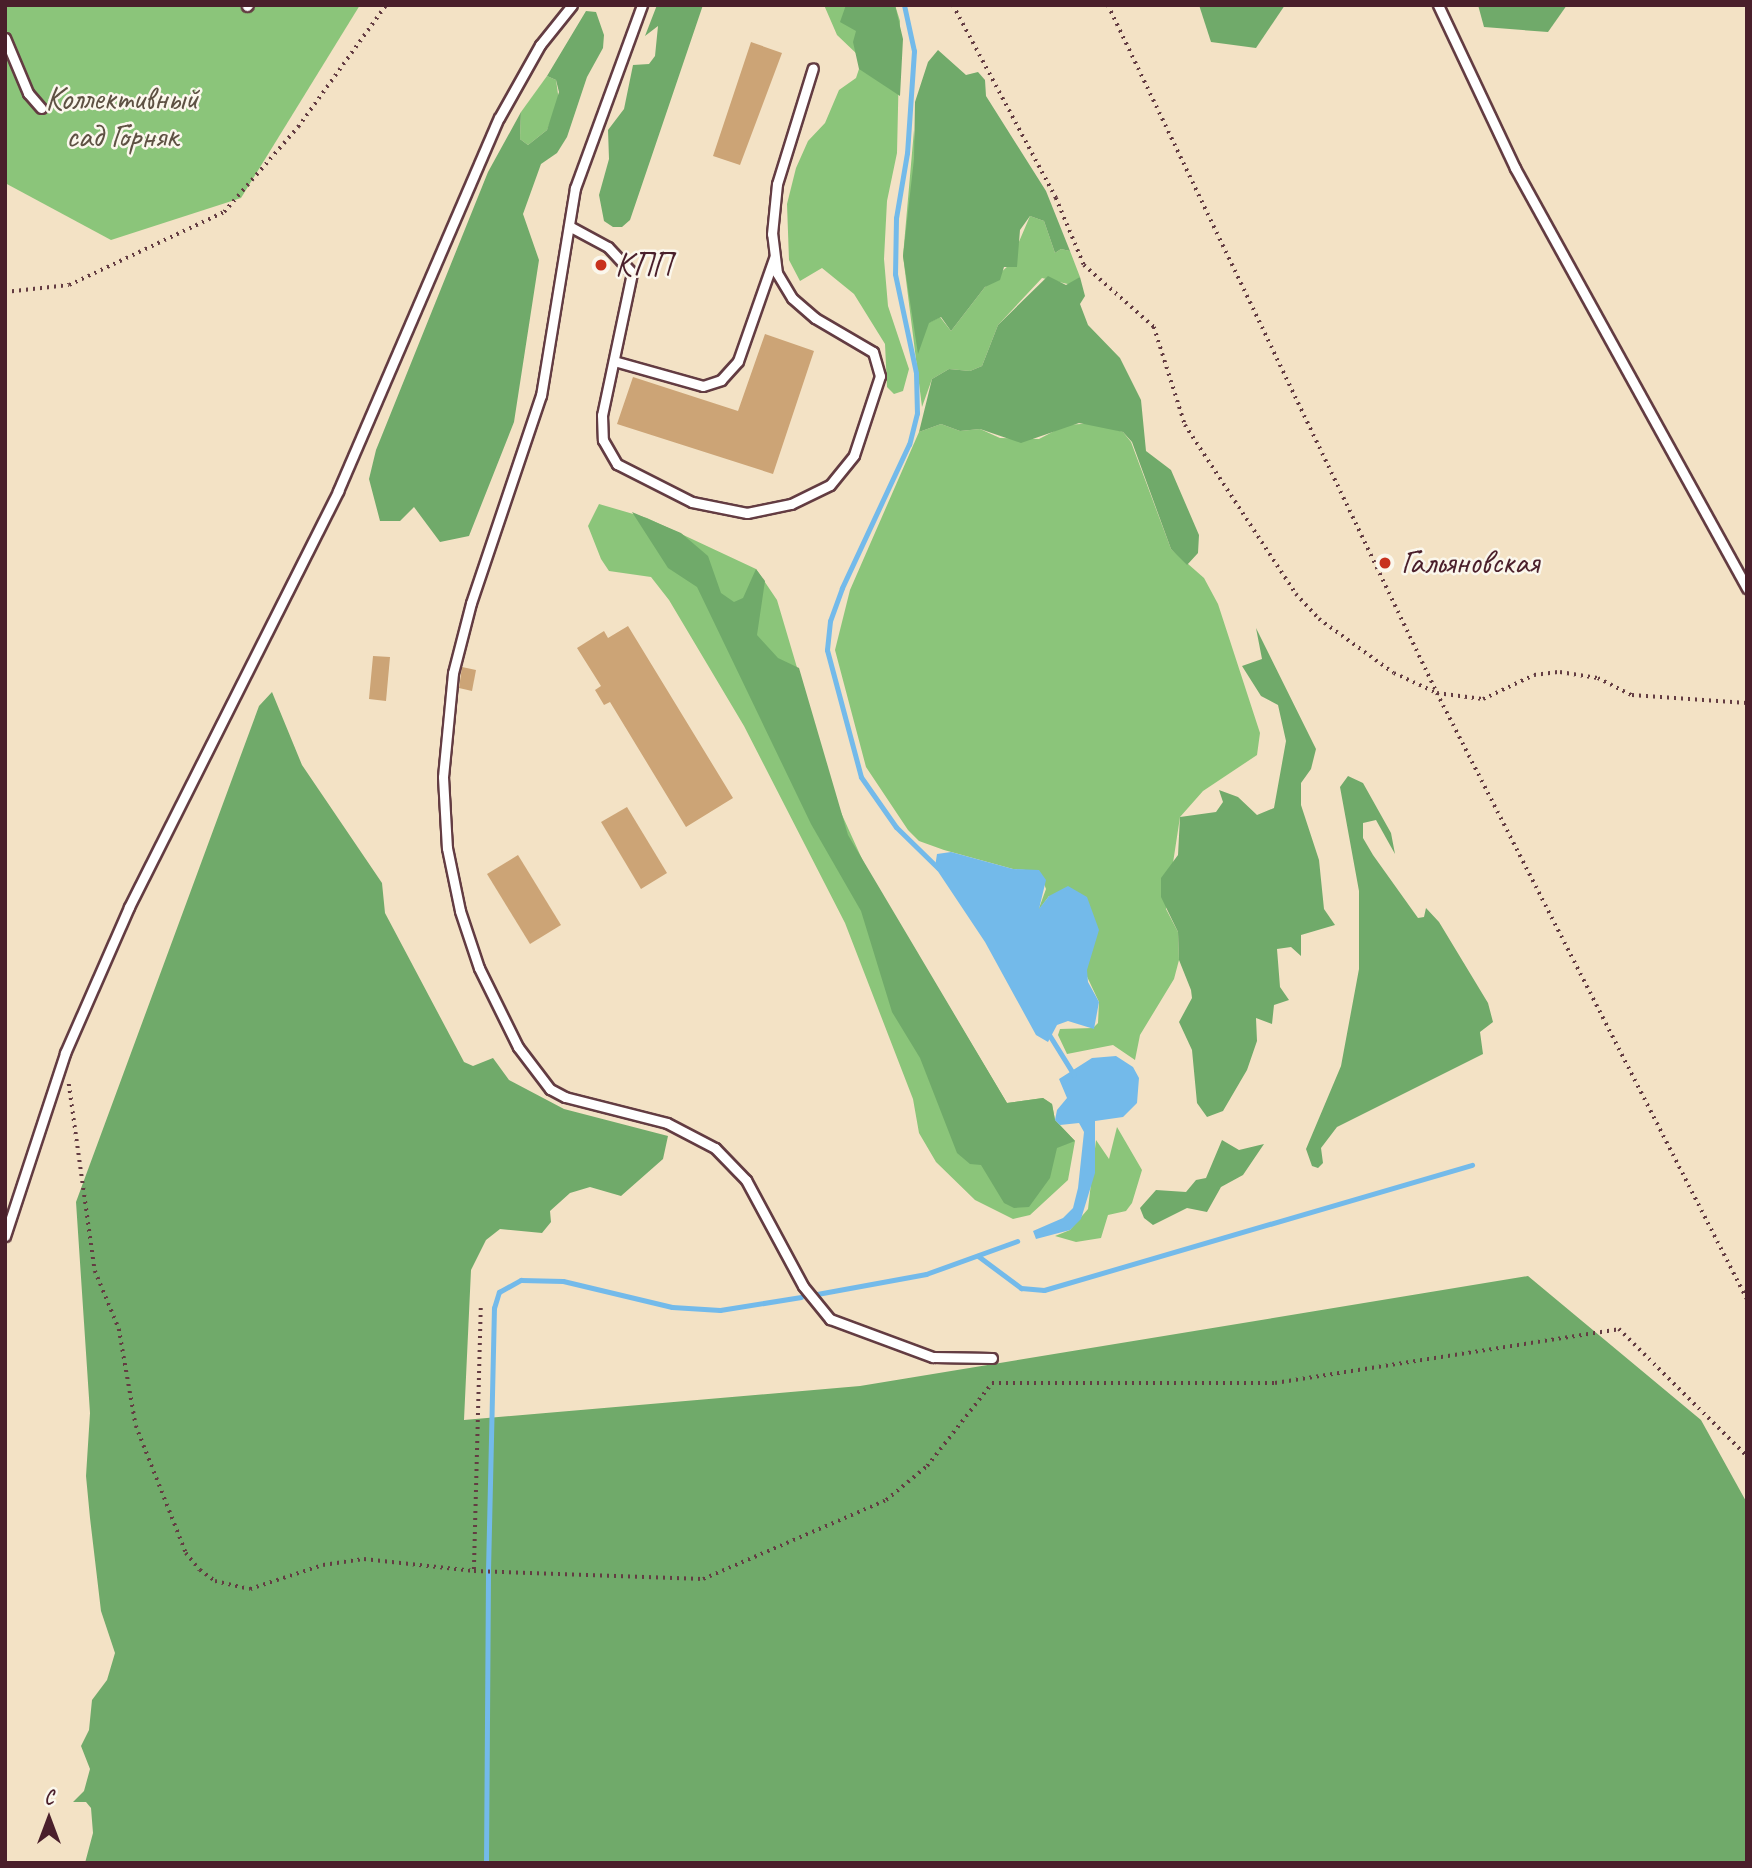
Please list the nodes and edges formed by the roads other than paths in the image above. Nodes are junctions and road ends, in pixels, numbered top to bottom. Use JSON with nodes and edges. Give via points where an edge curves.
{"nodes":[{"id":1,"x":572,"y":5,"type":"edge"},
{"id":2,"x":642,"y":5,"type":"edge"},
{"id":3,"x":1437,"y":5,"type":"edge"},
{"id":4,"x":5,"y":38,"type":"edge"},
{"id":5,"x":813,"y":68,"type":"dead end"},
{"id":6,"x":41,"y":108,"type":"dead end"},
{"id":7,"x":569,"y":226,"type":"junction"},
{"id":8,"x":774,"y":258,"type":"junction"},
{"id":9,"x":614,"y":361,"type":"junction"},
{"id":10,"x":1747,"y":588,"type":"edge"},
{"id":11,"x":5,"y":1236,"type":"edge"},
{"id":12,"x":992,"y":1357,"type":"dead end"}],
"edges":[{"from":1,"to":11,"type":"lane","via":[[540,45],[499,118],[338,491],[129,907],[60,1065]]},
{"from":2,"to":7,"type":"lane","via":[[592,132]]},
{"from":3,"to":10,"type":"lane","via":[[1559,250]]},
{"from":4,"to":6,"type":"lane","via":[[28,93]]},
{"from":5,"to":8,"type":"lane","via":[[776,184]]},
{"from":7,"to":9,"type":"lane","via":[[608,247],[632,273]]},
{"from":7,"to":12,"type":"lane","via":[[534,422],[471,603],[446,709],[447,849],[479,968],[528,1065],[550,1089],[694,1133],[732,1163],[763,1209],[815,1305],[830,1319],[933,1357]]},
{"from":8,"to":9,"type":"lane","via":[[738,360],[721,380],[703,386]]},
{"from":8,"to":9,"type":"lane","via":[[782,285],[792,298],[815,318],[864,344],[879,362],[880,376],[854,455],[830,485],[790,503],[747,513],[692,502],[632,475],[608,454],[602,428]]}]}
